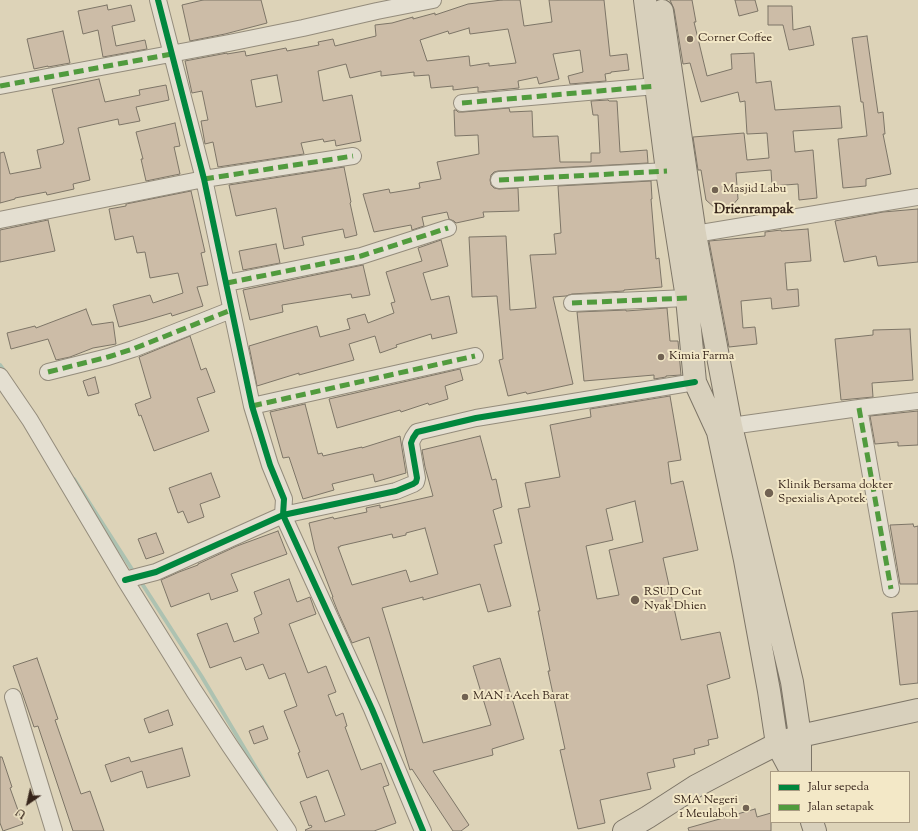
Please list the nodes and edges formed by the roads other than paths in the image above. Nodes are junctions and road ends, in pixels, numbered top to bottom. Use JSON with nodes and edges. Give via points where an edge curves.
{"nodes":[{"id":1,"x":158,"y":0,"type":"edge"},
{"id":2,"x":433,"y":0,"type":"edge"},
{"id":3,"x":645,"y":0,"type":"edge"},
{"id":4,"x":660,"y":0,"type":"edge"},
{"id":5,"x":172,"y":54,"type":"junction"},
{"id":6,"x":0,"y":86,"type":"edge"},
{"id":7,"x":656,"y":86,"type":"junction"},
{"id":8,"x":462,"y":103,"type":"dead end"},
{"id":9,"x":353,"y":156,"type":"dead end"},
{"id":10,"x":667,"y":171,"type":"junction"},
{"id":11,"x":204,"y":179,"type":"junction"},
{"id":12,"x":499,"y":180,"type":"dead end"},
{"id":13,"x":918,"y":197,"type":"edge"},
{"id":14,"x":0,"y":220,"type":"edge"},
{"id":15,"x":448,"y":228,"type":"dead end"},
{"id":16,"x":695,"y":234,"type":"junction"},
{"id":17,"x":227,"y":283,"type":"junction"},
{"id":18,"x":687,"y":298,"type":"junction"},
{"id":19,"x":572,"y":303,"type":"dead end"},
{"id":20,"x":231,"y":310,"type":"junction"},
{"id":21,"x":475,"y":356,"type":"dead end"},
{"id":22,"x":48,"y":372,"type":"dead end"},
{"id":23,"x":0,"y":376,"type":"edge"},
{"id":24,"x":695,"y":382,"type":"junction"},
{"id":25,"x":918,"y":401,"type":"edge"},
{"id":26,"x":252,"y":406,"type":"junction"},
{"id":27,"x":859,"y":408,"type":"junction"},
{"id":28,"x":731,"y":426,"type":"junction"},
{"id":29,"x":283,"y":515,"type":"junction"},
{"id":30,"x":125,"y":580,"type":"junction"},
{"id":31,"x":891,"y":589,"type":"dead end"},
{"id":32,"x":13,"y":697,"type":"dead end"},
{"id":33,"x":918,"y":710,"type":"edge"},
{"id":34,"x":800,"y":736,"type":"junction"},
{"id":35,"x":777,"y":744,"type":"junction"},
{"id":36,"x":791,"y":771,"type":"edge"},
{"id":37,"x":800,"y":771,"type":"edge"},
{"id":38,"x":54,"y":831,"type":"edge"},
{"id":39,"x":288,"y":831,"type":"edge"},
{"id":40,"x":423,"y":831,"type":"edge"},
{"id":41,"x":624,"y":831,"type":"edge"}],
"edges":[{"from":1,"to":5,"type":"street"},
{"from":2,"to":5,"type":"street"},
{"from":3,"to":7,"type":"main road"},
{"from":4,"to":16,"type":"main road"},
{"from":5,"to":6,"type":"street"},
{"from":5,"to":11,"type":"street"},
{"from":7,"to":8,"type":"street"},
{"from":7,"to":10,"type":"main road"},
{"from":9,"to":11,"type":"street"},
{"from":10,"to":12,"type":"street"},
{"from":10,"to":18,"type":"main road"},
{"from":11,"to":14,"type":"street"},
{"from":11,"to":17,"type":"street"},
{"from":13,"to":16,"type":"street"},
{"from":15,"to":17,"type":"street","via":[[361,256]]},
{"from":16,"to":28,"type":"main road"},
{"from":17,"to":20,"type":"street"},
{"from":18,"to":19,"type":"street"},
{"from":18,"to":24,"type":"main road"},
{"from":20,"to":22,"type":"street","via":[[133,350]]},
{"from":20,"to":26,"type":"street"},
{"from":21,"to":26,"type":"street"},
{"from":23,"to":30,"type":"street","via":[[30,420]]},
{"from":24,"to":29,"type":"street","via":[[476,418],[417,432],[411,443],[417,478],[413,484],[396,491]]},
{"from":24,"to":35,"type":"main road","via":[[718,432],[745,560]]},
{"from":25,"to":27,"type":"street"},
{"from":26,"to":29,"type":"street","via":[[270,466],[284,499]]},
{"from":27,"to":28,"type":"street"},
{"from":27,"to":31,"type":"street"},
{"from":28,"to":34,"type":"main road","via":[[792,682]]},
{"from":29,"to":30,"type":"street","via":[[149,574]]},
{"from":29,"to":40,"type":"street","via":[[372,709]]},
{"from":30,"to":39,"type":"street","via":[[194,691]]},
{"from":32,"to":38,"type":"street"},
{"from":33,"to":34,"type":"main road"},
{"from":34,"to":35,"type":"main road"},
{"from":34,"to":37,"type":"main road"},
{"from":35,"to":36,"type":"main road"},
{"from":35,"to":41,"type":"main road","via":[[696,786]]}]}
